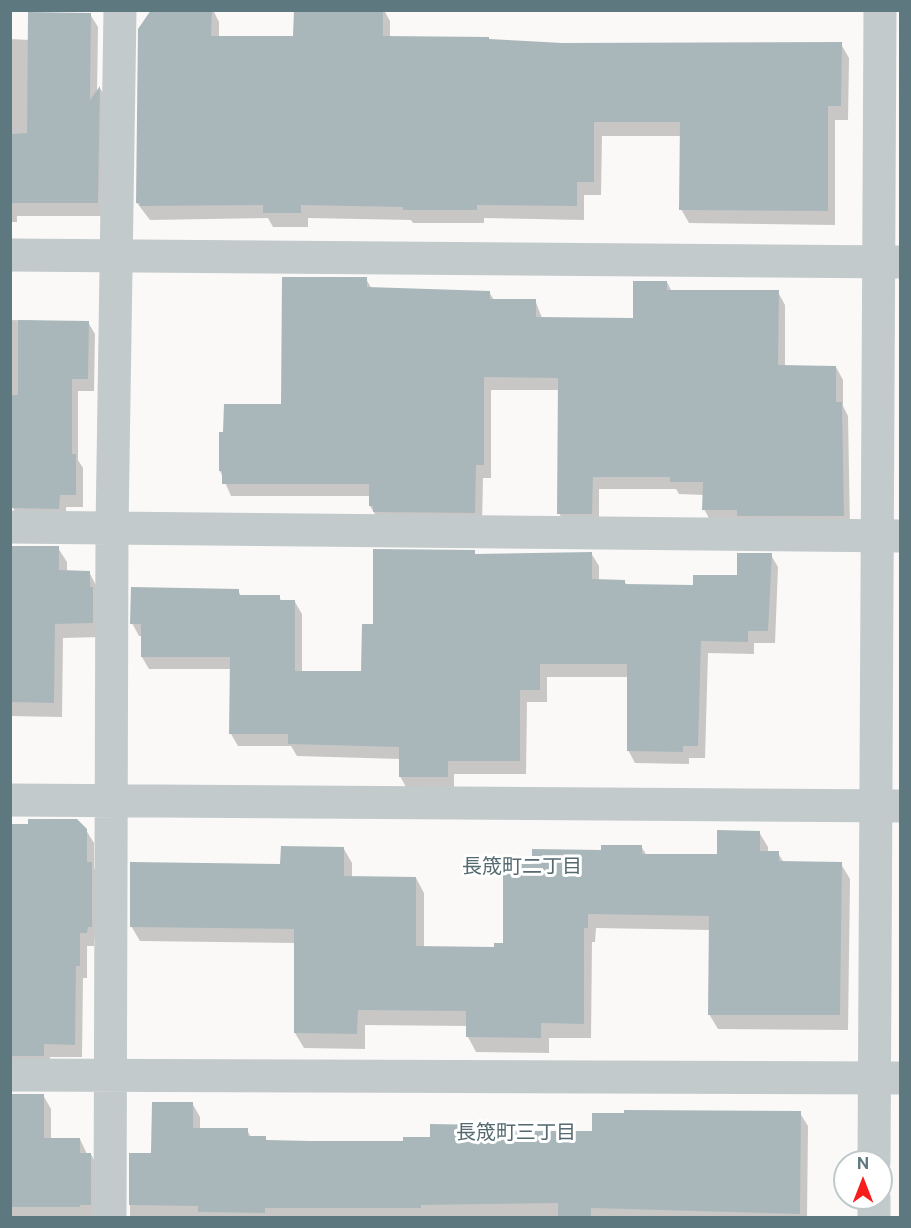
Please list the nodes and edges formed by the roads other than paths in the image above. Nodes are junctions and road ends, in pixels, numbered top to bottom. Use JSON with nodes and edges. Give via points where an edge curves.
{"nodes":[{"id":1,"x":120,"y":10,"type":"edge"},
{"id":2,"x":880,"y":10,"type":"edge"},
{"id":3,"x":10,"y":255,"type":"edge"},
{"id":4,"x":116,"y":256,"type":"junction"},
{"id":5,"x":889,"y":262,"type":"edge"},
{"id":6,"x":10,"y":527,"type":"edge"},
{"id":7,"x":112,"y":528,"type":"junction"},
{"id":8,"x":889,"y":536,"type":"edge"},
{"id":9,"x":10,"y":800,"type":"edge"},
{"id":10,"x":111,"y":801,"type":"junction"},
{"id":11,"x":888,"y":806,"type":"edge"},
{"id":12,"x":10,"y":1075,"type":"edge"},
{"id":13,"x":110,"y":1075,"type":"junction"},
{"id":14,"x":888,"y":1078,"type":"edge"},
{"id":15,"x":876,"y":1150,"type":"edge"},
{"id":16,"x":110,"y":1218,"type":"edge"}],
"edges":[{"from":1,"to":4,"type":"street"},
{"from":2,"to":5,"type":"street"},
{"from":3,"to":4,"type":"street"},
{"from":4,"to":5,"type":"street"},
{"from":4,"to":7,"type":"street"},
{"from":5,"to":8,"type":"street"},
{"from":6,"to":7,"type":"street"},
{"from":7,"to":8,"type":"street"},
{"from":7,"to":10,"type":"street"},
{"from":8,"to":11,"type":"street"},
{"from":9,"to":10,"type":"street"},
{"from":10,"to":11,"type":"street"},
{"from":10,"to":13,"type":"street"},
{"from":11,"to":14,"type":"street"},
{"from":12,"to":13,"type":"street"},
{"from":13,"to":14,"type":"street"},
{"from":13,"to":16,"type":"street"},
{"from":14,"to":15,"type":"street"}]}
